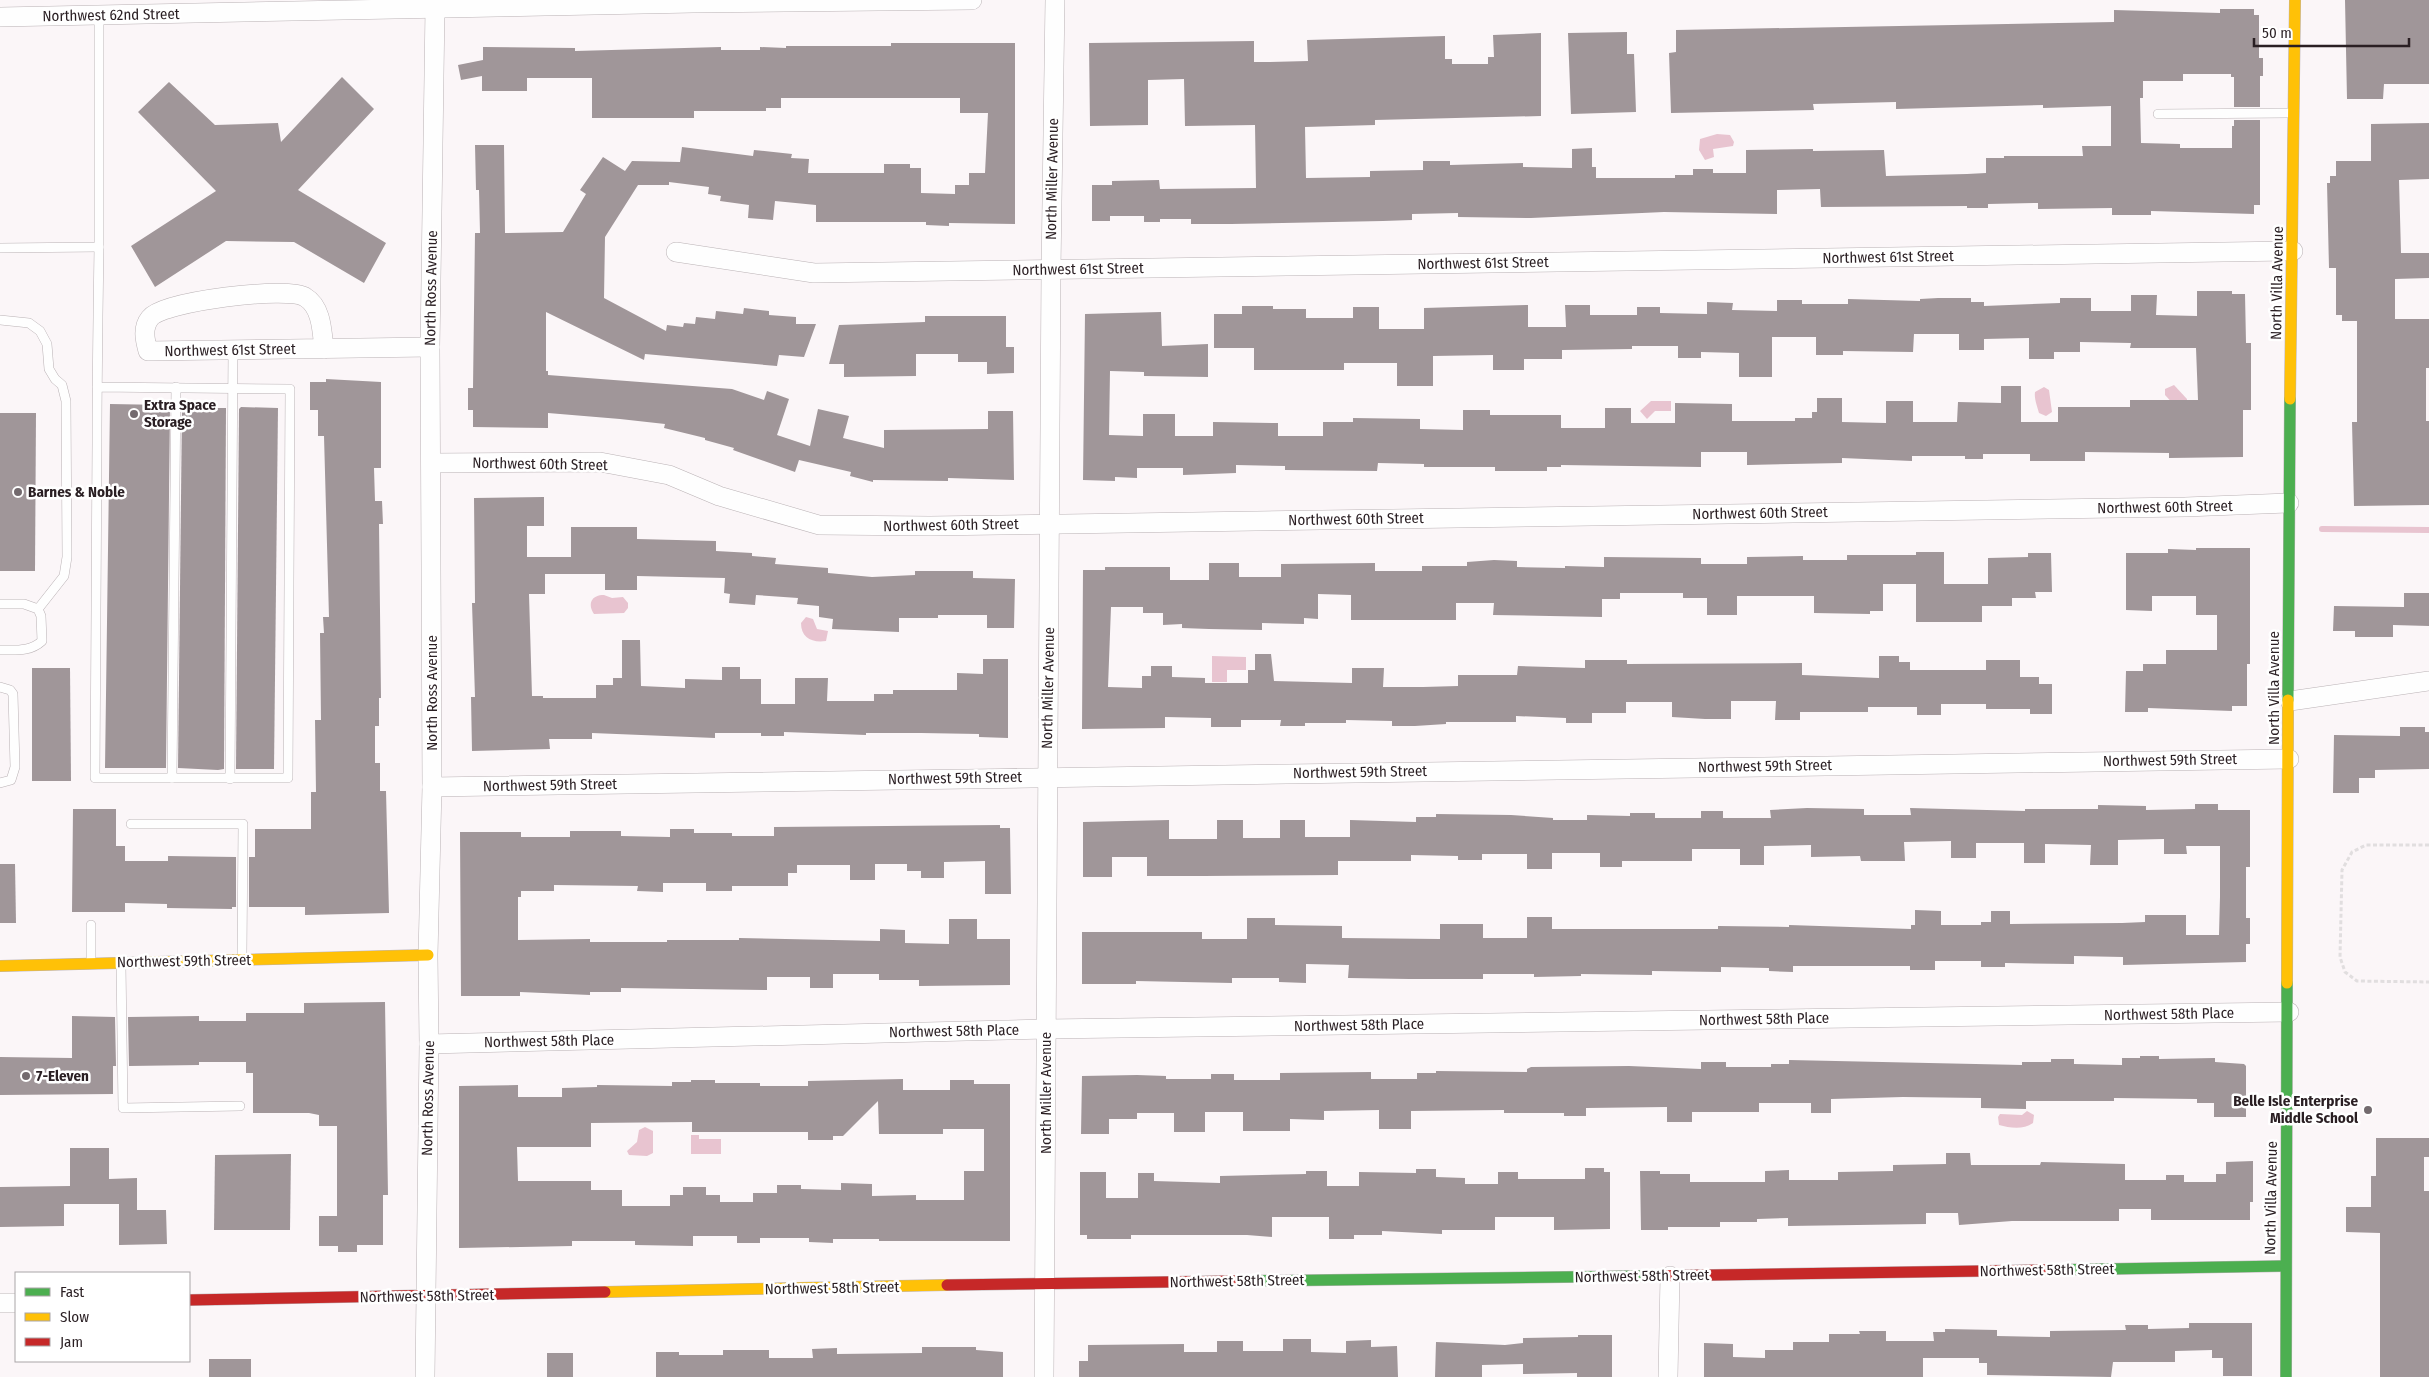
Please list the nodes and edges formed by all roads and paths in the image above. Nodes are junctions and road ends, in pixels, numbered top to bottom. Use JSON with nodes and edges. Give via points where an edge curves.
{"nodes":[{"id":1,"x":972,"y":0,"type":"edge"},
{"id":2,"x":1055,"y":0,"type":"edge"},
{"id":3,"x":2295,"y":0,"type":"edge"},
{"id":4,"x":693,"y":2,"type":"edge"},
{"id":5,"x":435,"y":8,"type":"junction"},
{"id":6,"x":99,"y":15,"type":"junction"},
{"id":7,"x":0,"y":17,"type":"edge"},
{"id":8,"x":2294,"y":113,"type":"junction"},
{"id":9,"x":2158,"y":114,"type":"dead end"},
{"id":10,"x":99,"y":247,"type":"junction"},
{"id":11,"x":0,"y":248,"type":"edge"},
{"id":12,"x":2293,"y":251,"type":"junction"},
{"id":13,"x":676,"y":252,"type":"dead end"},
{"id":14,"x":1051,"y":269,"type":"junction"},
{"id":15,"x":0,"y":320,"type":"edge"},
{"id":16,"x":430,"y":347,"type":"junction"},
{"id":17,"x":324,"y":349,"type":"junction"},
{"id":18,"x":233,"y":350,"type":"junction"},
{"id":19,"x":97,"y":387,"type":"junction"},
{"id":20,"x":176,"y":387,"type":"junction"},
{"id":21,"x":232,"y":387,"type":"junction"},
{"id":22,"x":431,"y":463,"type":"junction"},
{"id":23,"x":2289,"y":502,"type":"junction"},
{"id":24,"x":1050,"y":523,"type":"junction"},
{"id":25,"x":0,"y":604,"type":"edge"},
{"id":26,"x":38,"y":610,"type":"junction"},
{"id":27,"x":0,"y":650,"type":"edge"},
{"id":28,"x":2429,"y":680,"type":"edge"},
{"id":29,"x":0,"y":687,"type":"edge"},
{"id":30,"x":2290,"y":701,"type":"junction"},
{"id":31,"x":2289,"y":759,"type":"junction"},
{"id":32,"x":1048,"y":776,"type":"junction"},
{"id":33,"x":172,"y":778,"type":"junction"},
{"id":34,"x":230,"y":778,"type":"junction"},
{"id":35,"x":0,"y":783,"type":"edge"},
{"id":36,"x":432,"y":787,"type":"junction"},
{"id":37,"x":131,"y":824,"type":"dead end"},
{"id":38,"x":2429,"y":845,"type":"edge"},
{"id":39,"x":91,"y":925,"type":"dead end"},
{"id":40,"x":428,"y":955,"type":"junction"},
{"id":41,"x":242,"y":959,"type":"junction"},
{"id":42,"x":121,"y":962,"type":"junction"},
{"id":43,"x":91,"y":963,"type":"junction"},
{"id":44,"x":0,"y":966,"type":"edge"},
{"id":45,"x":2429,"y":982,"type":"edge"},
{"id":46,"x":2288,"y":1012,"type":"junction"},
{"id":47,"x":1046,"y":1029,"type":"junction"},
{"id":48,"x":429,"y":1044,"type":"junction"},
{"id":49,"x":240,"y":1106,"type":"dead end"},
{"id":50,"x":2285,"y":1266,"type":"junction"},
{"id":51,"x":1670,"y":1276,"type":"junction"},
{"id":52,"x":1045,"y":1283,"type":"junction"},
{"id":53,"x":426,"y":1296,"type":"junction"},
{"id":54,"x":190,"y":1300,"type":"edge"},
{"id":55,"x":0,"y":1303,"type":"edge"},
{"id":56,"x":15,"y":1303,"type":"edge"},
{"id":57,"x":425,"y":1377,"type":"edge"},
{"id":58,"x":1044,"y":1377,"type":"edge"},
{"id":59,"x":1668,"y":1377,"type":"edge"},
{"id":60,"x":2286,"y":1377,"type":"edge"}],
"edges":[{"from":1,"to":4,"type":"street","name":"Northwest 62nd Street"},
{"from":2,"to":14,"type":"street","name":"North Miller Avenue"},
{"from":3,"to":8,"type":"street","name":"North Villa Avenue"},
{"from":4,"to":5,"type":"street","name":"Northwest 62nd Street"},
{"from":5,"to":6,"type":"street","name":"Northwest 62nd Street"},
{"from":5,"to":16,"type":"street","name":"North Ross Avenue"},
{"from":6,"to":7,"type":"street","name":"Northwest 62nd Street"},
{"from":6,"to":10,"type":"lane"},
{"from":8,"to":9,"type":"lane"},
{"from":8,"to":12,"type":"street","name":"North Villa Avenue"},
{"from":10,"to":11,"type":"lane"},
{"from":10,"to":19,"type":"lane"},
{"from":12,"to":14,"type":"street","name":"Northwest 61st Street"},
{"from":12,"to":23,"type":"street","name":"North Villa Avenue"},
{"from":13,"to":14,"type":"street","name":"Northwest 61st Street","via":[[814,273]]},
{"from":14,"to":24,"type":"street","name":"North Miller Avenue"},
{"from":15,"to":26,"type":"lane","via":[[29,322],[40,331],[47,344],[49,369],[62,385],[66,401],[67,557],[64,576]]},
{"from":16,"to":17,"type":"street","name":"Northwest 61st Street"},
{"from":16,"to":22,"type":"street","name":"North Ross Avenue"},
{"from":17,"to":18,"type":"street","name":"Northwest 61st Street"},
{"from":17,"to":18,"type":"street","name":"Northwest 61st Street","via":[[321,321],[313,304],[299,294],[200,300],[160,311],[150,318],[145,328],[148,351]]},
{"from":18,"to":21,"type":"lane"},
{"from":19,"to":20,"type":"lane"},
{"from":19,"to":33,"type":"lane","via":[[95,778]]},
{"from":20,"to":21,"type":"lane"},
{"from":20,"to":33,"type":"lane"},
{"from":21,"to":34,"type":"lane"},
{"from":21,"to":34,"type":"lane","via":[[290,389],[290,419],[288,778]]},
{"from":22,"to":24,"type":"street","name":"Northwest 60th Street","via":[[600,462],[669,476],[719,496],[820,525]]},
{"from":22,"to":36,"type":"street","name":"North Ross Avenue"},
{"from":23,"to":24,"type":"street","name":"Northwest 60th Street","via":[[2185,507]]},
{"from":23,"to":30,"type":"street","name":"North Villa Avenue"},
{"from":24,"to":32,"type":"street","name":"North Miller Avenue"},
{"from":25,"to":26,"type":"lane","via":[[24,604]]},
{"from":26,"to":27,"type":"lane","via":[[42,641],[28,650]]},
{"from":28,"to":30,"type":"street"},
{"from":29,"to":35,"type":"lane","via":[[13,694],[15,767],[11,780]]},
{"from":30,"to":31,"type":"street","name":"North Villa Avenue"},
{"from":31,"to":32,"type":"street","name":"Northwest 59th Street"},
{"from":31,"to":46,"type":"street","name":"North Villa Avenue"},
{"from":32,"to":36,"type":"street","name":"Northwest 59th Street"},
{"from":32,"to":47,"type":"street","name":"North Miller Avenue"},
{"from":33,"to":34,"type":"lane"},
{"from":36,"to":40,"type":"street","name":"North Ross Avenue"},
{"from":37,"to":41,"type":"lane","via":[[243,824]]},
{"from":38,"to":45,"type":"path","via":[[2366,845],[2352,852],[2342,870],[2340,957],[2345,972],[2358,981]]},
{"from":39,"to":43,"type":"lane"},
{"from":40,"to":41,"type":"street","name":"Northwest 59th Street"},
{"from":40,"to":48,"type":"street","name":"North Ross Avenue"},
{"from":41,"to":42,"type":"street","name":"Northwest 59th Street"},
{"from":42,"to":43,"type":"street","name":"Northwest 59th Street"},
{"from":42,"to":49,"type":"lane","via":[[123,1108]]},
{"from":43,"to":44,"type":"street","name":"Northwest 59th Street"},
{"from":46,"to":47,"type":"street","name":"Northwest 58th Place"},
{"from":46,"to":50,"type":"street","name":"North Villa Avenue"},
{"from":47,"to":48,"type":"street","name":"Northwest 58th Place"},
{"from":47,"to":52,"type":"street","name":"North Miller Avenue"},
{"from":48,"to":53,"type":"street","name":"North Ross Avenue"},
{"from":50,"to":51,"type":"street","name":"Northwest 58th Street"},
{"from":50,"to":60,"type":"street","name":"North Villa Avenue"},
{"from":51,"to":52,"type":"street","name":"Northwest 58th Street"},
{"from":51,"to":59,"type":"street"},
{"from":52,"to":53,"type":"street","name":"Northwest 58th Street"},
{"from":52,"to":58,"type":"street","name":"North Miller Avenue"},
{"from":53,"to":54,"type":"street","name":"Northwest 58th Street"},
{"from":53,"to":57,"type":"street","name":"North Ross Avenue"},
{"from":55,"to":56,"type":"street"}]}
